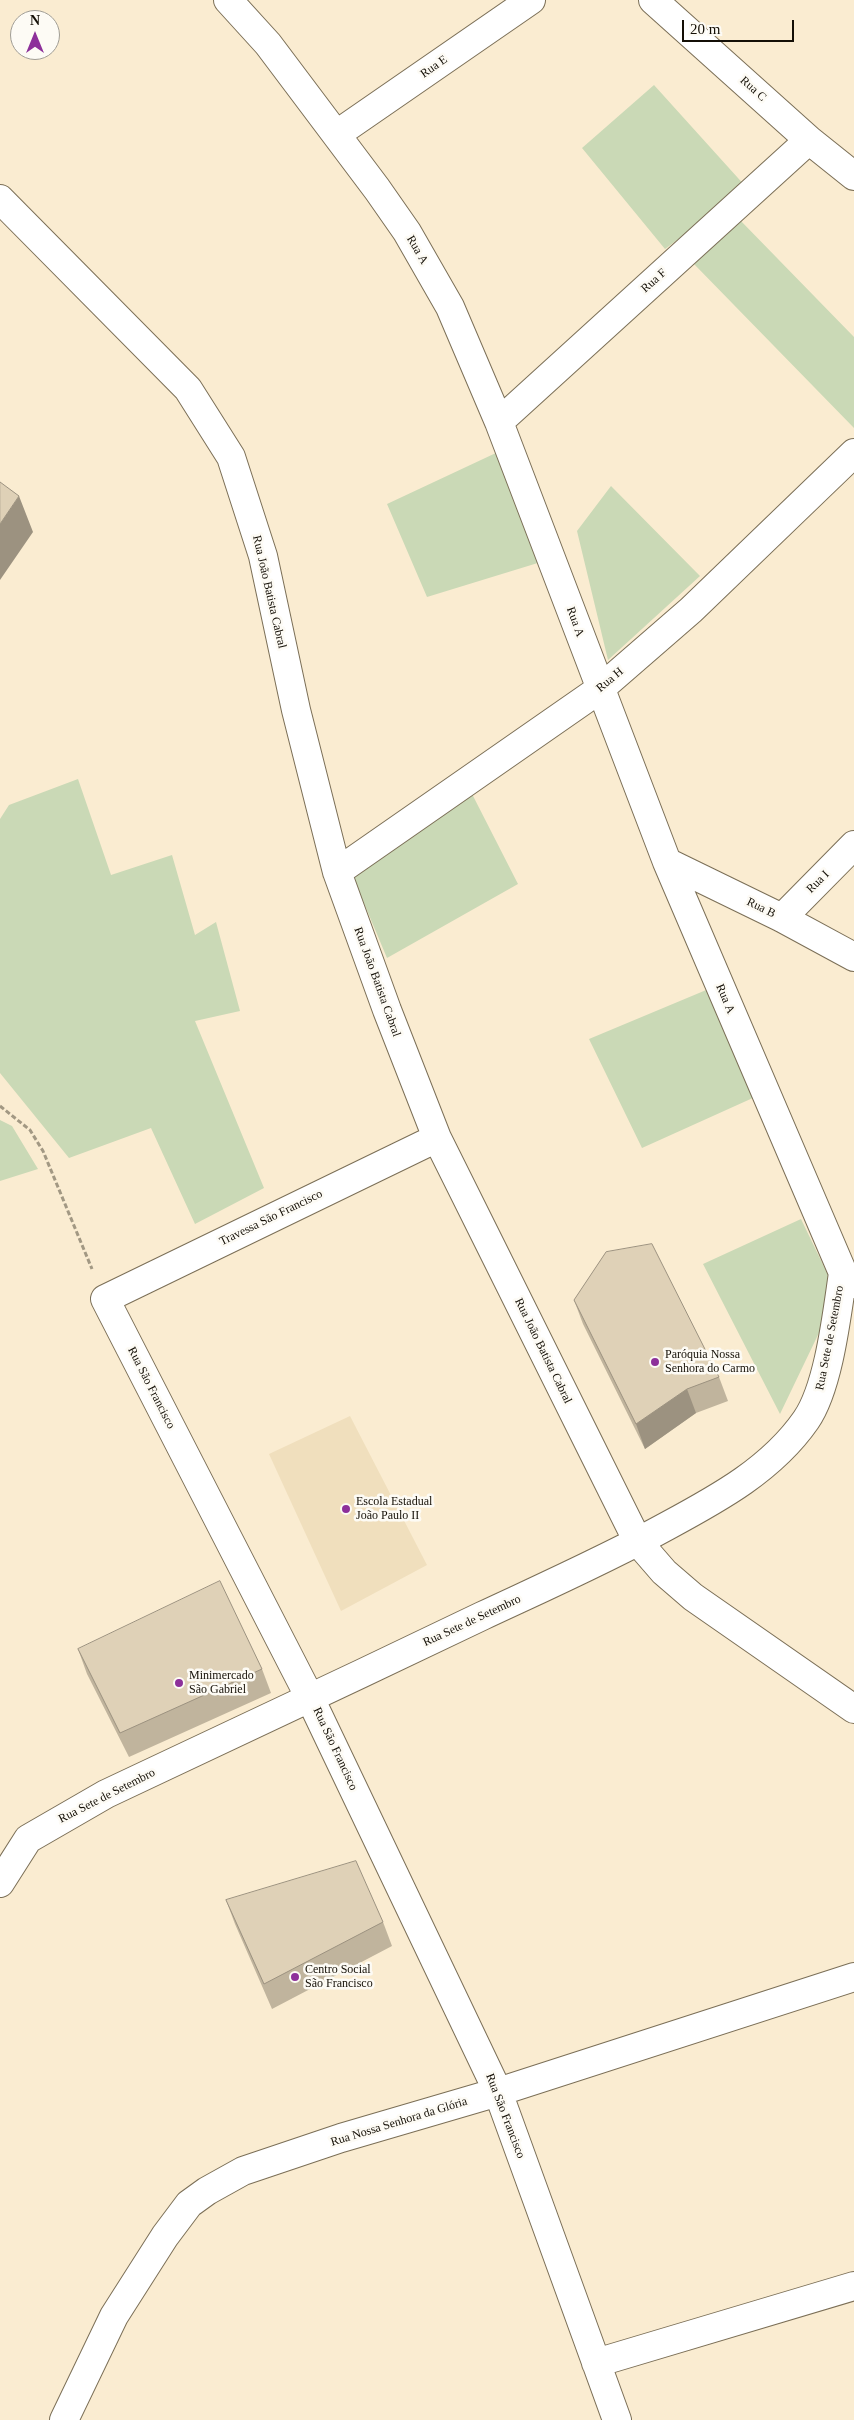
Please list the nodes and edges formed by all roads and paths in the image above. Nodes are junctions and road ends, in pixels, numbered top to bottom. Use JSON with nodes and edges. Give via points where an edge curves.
{"nodes":[{"id":1,"x":228,"y":0,"type":"edge"},
{"id":2,"x":532,"y":0,"type":"edge"},
{"id":3,"x":653,"y":0,"type":"edge"},
{"id":4,"x":337,"y":134,"type":"junction"},
{"id":5,"x":809,"y":140,"type":"junction"},
{"id":6,"x":854,"y":176,"type":"edge"},
{"id":7,"x":0,"y":200,"type":"edge"},
{"id":8,"x":499,"y":422,"type":"junction"},
{"id":9,"x":854,"y":453,"type":"edge"},
{"id":10,"x":600,"y":689,"type":"junction"},
{"id":11,"x":854,"y":846,"type":"edge"},
{"id":12,"x":667,"y":862,"type":"junction"},
{"id":13,"x":337,"y":872,"type":"junction"},
{"id":14,"x":782,"y":918,"type":"junction"},
{"id":15,"x":854,"y":957,"type":"edge"},
{"id":16,"x":0,"y":1106,"type":"edge"},
{"id":17,"x":437,"y":1138,"type":"junction"},
{"id":18,"x":848,"y":1278,"type":"edge"},
{"id":19,"x":105,"y":1299,"type":"junction"},
{"id":20,"x":638,"y":1542,"type":"junction"},
{"id":21,"x":310,"y":1698,"type":"junction"},
{"id":22,"x":854,"y":1709,"type":"edge"},
{"id":23,"x":0,"y":1883,"type":"edge"},
{"id":24,"x":854,"y":1977,"type":"edge"},
{"id":25,"x":498,"y":2092,"type":"junction"},
{"id":26,"x":854,"y":2286,"type":"edge"},
{"id":27,"x":596,"y":2363,"type":"junction"},
{"id":28,"x":64,"y":2420,"type":"edge"},
{"id":29,"x":617,"y":2420,"type":"edge"}],
"edges":[{"from":1,"to":4,"type":"street","name":"Rua A","via":[[268,44]]},
{"from":2,"to":4,"type":"street","name":"Rua E"},
{"from":3,"to":5,"type":"street","name":"Rua C"},
{"from":4,"to":8,"type":"street","name":"Rua A","via":[[407,232],[450,307]]},
{"from":5,"to":6,"type":"street","name":"Rua C"},
{"from":5,"to":8,"type":"street","name":"Rua F"},
{"from":7,"to":13,"type":"street","name":"Rua João Batista Cabral","via":[[188,389],[231,457],[263,556],[296,710]]},
{"from":8,"to":10,"type":"street","name":"Rua A"},
{"from":9,"to":10,"type":"street","name":"Rua H","via":[[691,610]]},
{"from":10,"to":12,"type":"street","name":"Rua A"},
{"from":10,"to":13,"type":"street","name":"Rua H"},
{"from":11,"to":14,"type":"street","name":"Rua I"},
{"from":12,"to":14,"type":"street","name":"Rua B"},
{"from":12,"to":18,"type":"street","name":"Rua A"},
{"from":13,"to":17,"type":"street","name":"Rua João Batista Cabral"},
{"from":14,"to":15,"type":"street","name":"Rua B"},
{"from":16,"to":19,"type":"path","via":[[30,1130],[43,1151]]},
{"from":17,"to":19,"type":"street","name":"Travessa São Francisco"},
{"from":17,"to":20,"type":"street","name":"Rua João Batista Cabral"},
{"from":18,"to":20,"type":"street","name":"Rua Sete de Setembro","via":[[817,1401],[806,1421],[767,1464],[735,1488]]},
{"from":19,"to":21,"type":"street","name":"Rua São Francisco"},
{"from":20,"to":21,"type":"street","name":"Rua Sete de Setembro"},
{"from":20,"to":22,"type":"street","name":"Rua João Batista Cabral","via":[[664,1572],[693,1597]]},
{"from":21,"to":23,"type":"street","name":"Rua Sete de Setembro","via":[[106,1794],[28,1839]]},
{"from":21,"to":25,"type":"street","name":"Rua São Francisco"},
{"from":24,"to":25,"type":"street","name":"Rua Nossa Senhora da Glória"},
{"from":25,"to":27,"type":"street","name":"Rua São Francisco"},
{"from":25,"to":28,"type":"street","name":"Rua Nossa Senhora da Glória","via":[[244,2171],[189,2204],[114,2316]]},
{"from":26,"to":27,"type":"street"},
{"from":27,"to":29,"type":"street","name":"Rua São Francisco"}]}
